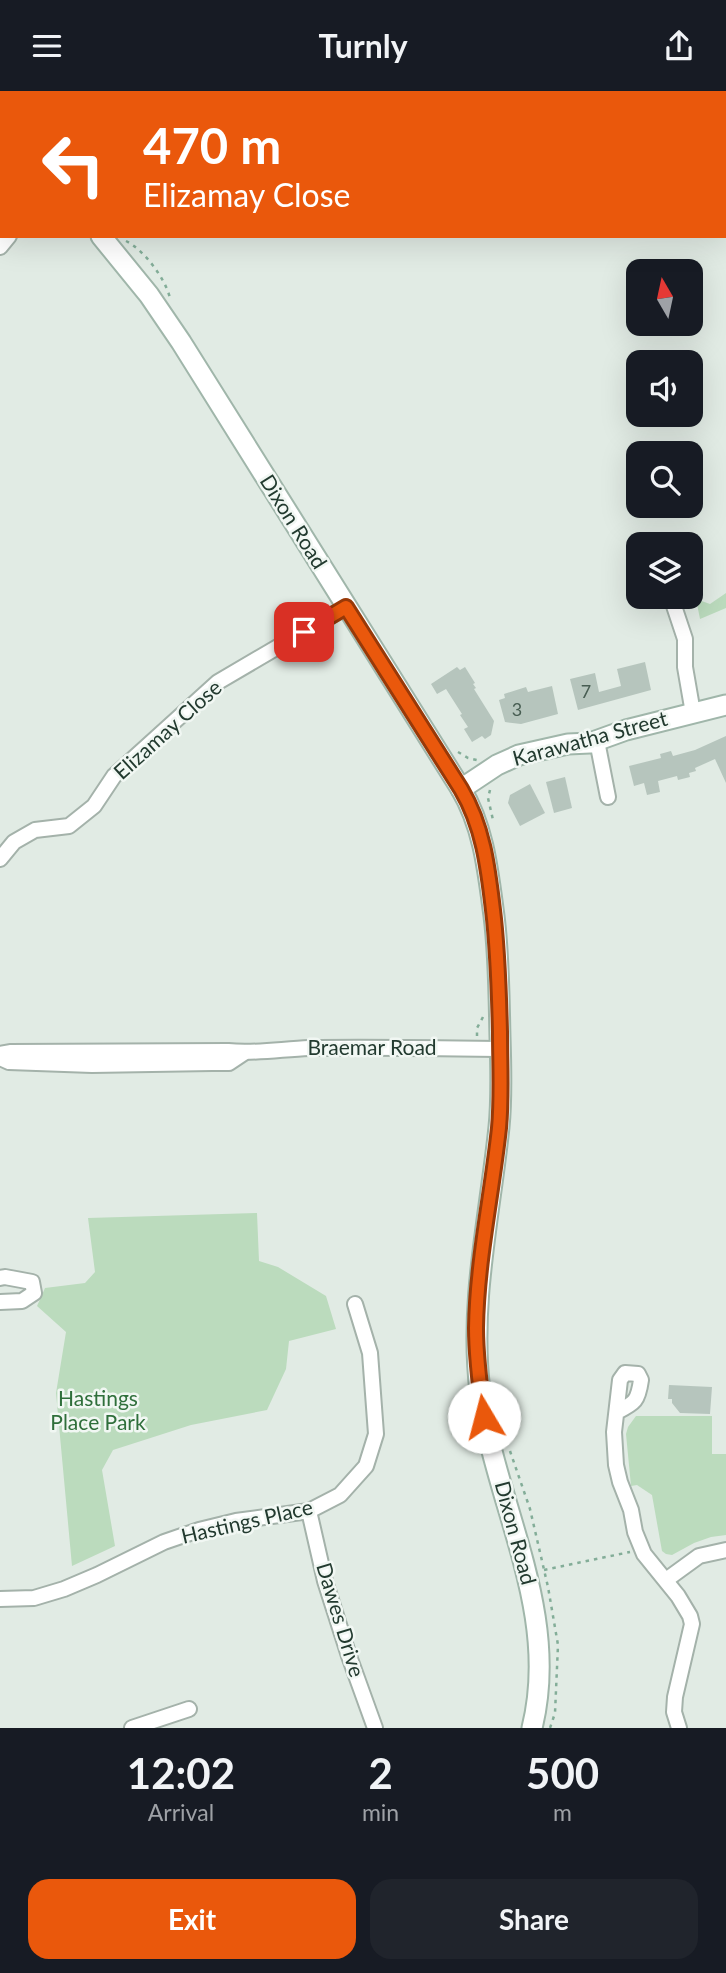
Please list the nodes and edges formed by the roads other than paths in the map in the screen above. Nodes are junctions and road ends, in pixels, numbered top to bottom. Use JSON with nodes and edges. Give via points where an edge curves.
{"nodes":[{"id":1,"x":102,"y":238,"type":"edge"},
{"id":2,"x":346,"y":607,"type":"junction"},
{"id":3,"x":675,"y":609,"type":"edge"},
{"id":4,"x":726,"y":705,"type":"edge"},
{"id":5,"x":693,"y":713,"type":"junction"},
{"id":6,"x":597,"y":741,"type":"junction"},
{"id":7,"x":461,"y":789,"type":"junction"},
{"id":8,"x":608,"y":797,"type":"dead end"},
{"id":9,"x":0,"y":859,"type":"edge"},
{"id":10,"x":500,"y":1049,"type":"junction"},
{"id":11,"x":0,"y":1056,"type":"edge"},
{"id":12,"x":0,"y":1278,"type":"edge"},
{"id":13,"x":0,"y":1302,"type":"edge"},
{"id":14,"x":355,"y":1304,"type":"dead end"},
{"id":15,"x":617,"y":1412,"type":"dead end"},
{"id":16,"x":309,"y":1511,"type":"junction"},
{"id":17,"x":726,"y":1550,"type":"edge"},
{"id":18,"x":666,"y":1580,"type":"junction"},
{"id":19,"x":0,"y":1599,"type":"edge"},
{"id":20,"x":189,"y":1709,"type":"dead end"},
{"id":21,"x":132,"y":1728,"type":"edge"},
{"id":22,"x":375,"y":1728,"type":"edge"},
{"id":23,"x":532,"y":1728,"type":"edge"},
{"id":24,"x":679,"y":1728,"type":"edge"}],
"edges":[{"from":1,"to":2,"type":"main road","name":"Dixon Road","via":[[181,342]]},
{"from":2,"to":7,"type":"main road","name":"Dixon Road"},
{"from":2,"to":9,"type":"street","name":"Elizamay Close","via":[[218,682],[114,776],[94,806],[69,826],[35,830],[14,842]]},
{"from":3,"to":5,"type":"street","via":[[685,639]]},
{"from":4,"to":5,"type":"main road","name":"Karawatha Street"},
{"from":5,"to":6,"type":"main road","name":"Karawatha Street"},
{"from":6,"to":7,"type":"main road","name":"Karawatha Street","via":[[519,755]]},
{"from":6,"to":8,"type":"street"},
{"from":7,"to":10,"type":"main road","name":"Dixon Road","via":[[479,827],[488,867]]},
{"from":10,"to":11,"type":"street","name":"Braemar Road","via":[[10,1052]]},
{"from":10,"to":23,"type":"main road","name":"Dixon Road","via":[[499,1126],[479,1285],[477,1359],[490,1445],[534,1604],[539,1676]]},
{"from":12,"to":13,"type":"street","via":[[32,1282],[34,1293],[22,1301]]},
{"from":14,"to":16,"type":"street","name":"Hastings Place","via":[[370,1353],[376,1434],[366,1466],[340,1495]]},
{"from":15,"to":18,"type":"street","via":[[615,1459],[635,1532],[644,1554]]},
{"from":16,"to":19,"type":"street","name":"Hastings Place","via":[[199,1530],[64,1589],[34,1598]]},
{"from":16,"to":22,"type":"street","name":"Dawes Drive","via":[[326,1581]]},
{"from":17,"to":18,"type":"street","via":[[699,1556]]},
{"from":18,"to":24,"type":"street","via":[[692,1624],[675,1697]]},
{"from":20,"to":21,"type":"street"}]}
